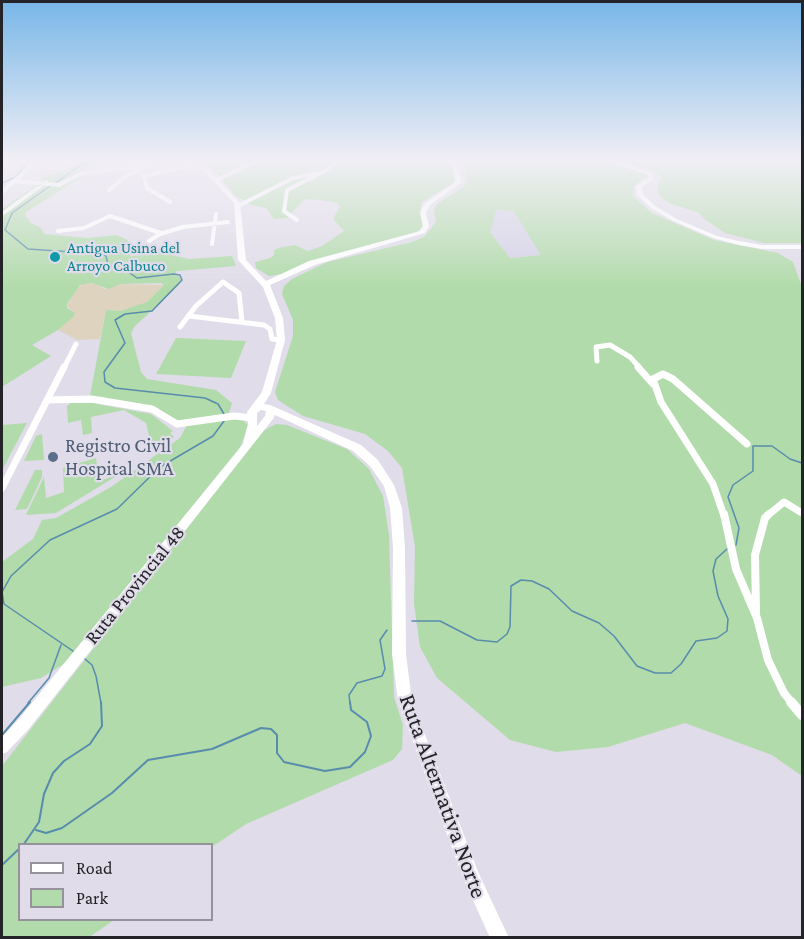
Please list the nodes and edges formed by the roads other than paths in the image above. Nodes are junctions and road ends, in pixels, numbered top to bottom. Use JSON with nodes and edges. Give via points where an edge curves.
{"nodes":[{"id":1,"x":20,"y":203,"type":"edge"},
{"id":2,"x":235,"y":203,"type":"edge"},
{"id":3,"x":244,"y":203,"type":"edge"},
{"id":4,"x":285,"y":203,"type":"edge"},
{"id":5,"x":429,"y":203,"type":"edge"},
{"id":6,"x":648,"y":203,"type":"edge"},
{"id":7,"x":238,"y":206,"type":"junction"},
{"id":8,"x":2,"y":214,"type":"edge"},
{"id":9,"x":216,"y":214,"type":"dead end"},
{"id":10,"x":297,"y":220,"type":"dead end"},
{"id":11,"x":233,"y":221,"type":"junction"},
{"id":12,"x":214,"y":223,"type":"junction"},
{"id":13,"x":58,"y":231,"type":"dead end"},
{"id":14,"x":161,"y":233,"type":"junction"},
{"id":15,"x":149,"y":241,"type":"dead end"},
{"id":16,"x":212,"y":244,"type":"dead end"},
{"id":17,"x":802,"y":247,"type":"edge"},
{"id":18,"x":272,"y":285,"type":"junction"},
{"id":19,"x":189,"y":316,"type":"junction"},
{"id":20,"x":244,"y":322,"type":"junction"},
{"id":21,"x":180,"y":327,"type":"dead end"},
{"id":22,"x":283,"y":340,"type":"junction"},
{"id":23,"x":76,"y":344,"type":"dead end"},
{"id":24,"x":597,"y":361,"type":"dead end"},
{"id":25,"x":654,"y":387,"type":"junction"},
{"id":26,"x":47,"y":400,"type":"junction"},
{"id":27,"x":254,"y":414,"type":"junction"},
{"id":28,"x":269,"y":414,"type":"junction"},
{"id":29,"x":747,"y":444,"type":"dead end"},
{"id":30,"x":245,"y":446,"type":"junction"},
{"id":31,"x":2,"y":488,"type":"edge"},
{"id":32,"x":802,"y":513,"type":"edge"},
{"id":33,"x":757,"y":618,"type":"junction"},
{"id":34,"x":802,"y":715,"type":"edge"},
{"id":35,"x":23,"y":725,"type":"junction"},
{"id":36,"x":2,"y":747,"type":"edge"},
{"id":37,"x":2,"y":757,"type":"edge"},
{"id":38,"x":500,"y":938,"type":"edge"}],
"edges":[{"from":1,"to":8,"type":"street"},
{"from":2,"to":7,"type":"main road"},
{"from":3,"to":7,"type":"street"},
{"from":4,"to":10,"type":"street","via":[[284,211]]},
{"from":5,"to":18,"type":"main road","via":[[423,213],[423,232],[312,263]]},
{"from":6,"to":17,"type":"main road","via":[[675,220],[715,237],[739,243]]},
{"from":7,"to":11,"type":"main road"},
{"from":9,"to":12,"type":"street"},
{"from":11,"to":12,"type":"street"},
{"from":11,"to":18,"type":"main road","via":[[242,260],[258,278]]},
{"from":12,"to":14,"type":"street"},
{"from":12,"to":16,"type":"street"},
{"from":13,"to":14,"type":"street","via":[[84,228],[111,216]]},
{"from":14,"to":15,"type":"street"},
{"from":18,"to":22,"type":"main road","name":"Ruta Provincial 48"},
{"from":19,"to":20,"type":"street"},
{"from":19,"to":20,"type":"street","via":[[224,282],[239,294]]},
{"from":19,"to":21,"type":"street"},
{"from":20,"to":22,"type":"street","via":[[266,325],[272,339]]},
{"from":22,"to":27,"type":"main road","name":"Ruta Provincial 48","via":[[266,393]]},
{"from":22,"to":28,"type":"main road","name":"Ruta Provincial 48"},
{"from":23,"to":26,"type":"street"},
{"from":24,"to":25,"type":"street","via":[[596,347],[610,345],[630,357]]},
{"from":25,"to":29,"type":"street","via":[[653,379],[658,374],[672,379]]},
{"from":25,"to":33,"type":"street","via":[[713,484],[736,569]]},
{"from":26,"to":27,"type":"street","via":[[94,399],[153,409],[177,424]]},
{"from":26,"to":31,"type":"street"},
{"from":27,"to":28,"type":"main road"},
{"from":27,"to":30,"type":"main road","name":"Ruta Provincial 48"},
{"from":28,"to":30,"type":"main road","name":"Ruta Provincial 48"},
{"from":28,"to":38,"type":"main road","name":"Ruta Alternativa Norte","via":[[357,448],[377,467],[391,490],[400,553],[399,654],[405,701],[472,878]]},
{"from":30,"to":35,"type":"main road","name":"Ruta Provincial 48"},
{"from":32,"to":33,"type":"street","via":[[784,502],[765,518],[755,555]]},
{"from":33,"to":34,"type":"street","via":[[768,660],[784,693]]},
{"from":35,"to":36,"type":"main road","name":"Ruta Provincial 48"},
{"from":35,"to":37,"type":"main road","name":"Ruta Provincial 48"}]}
